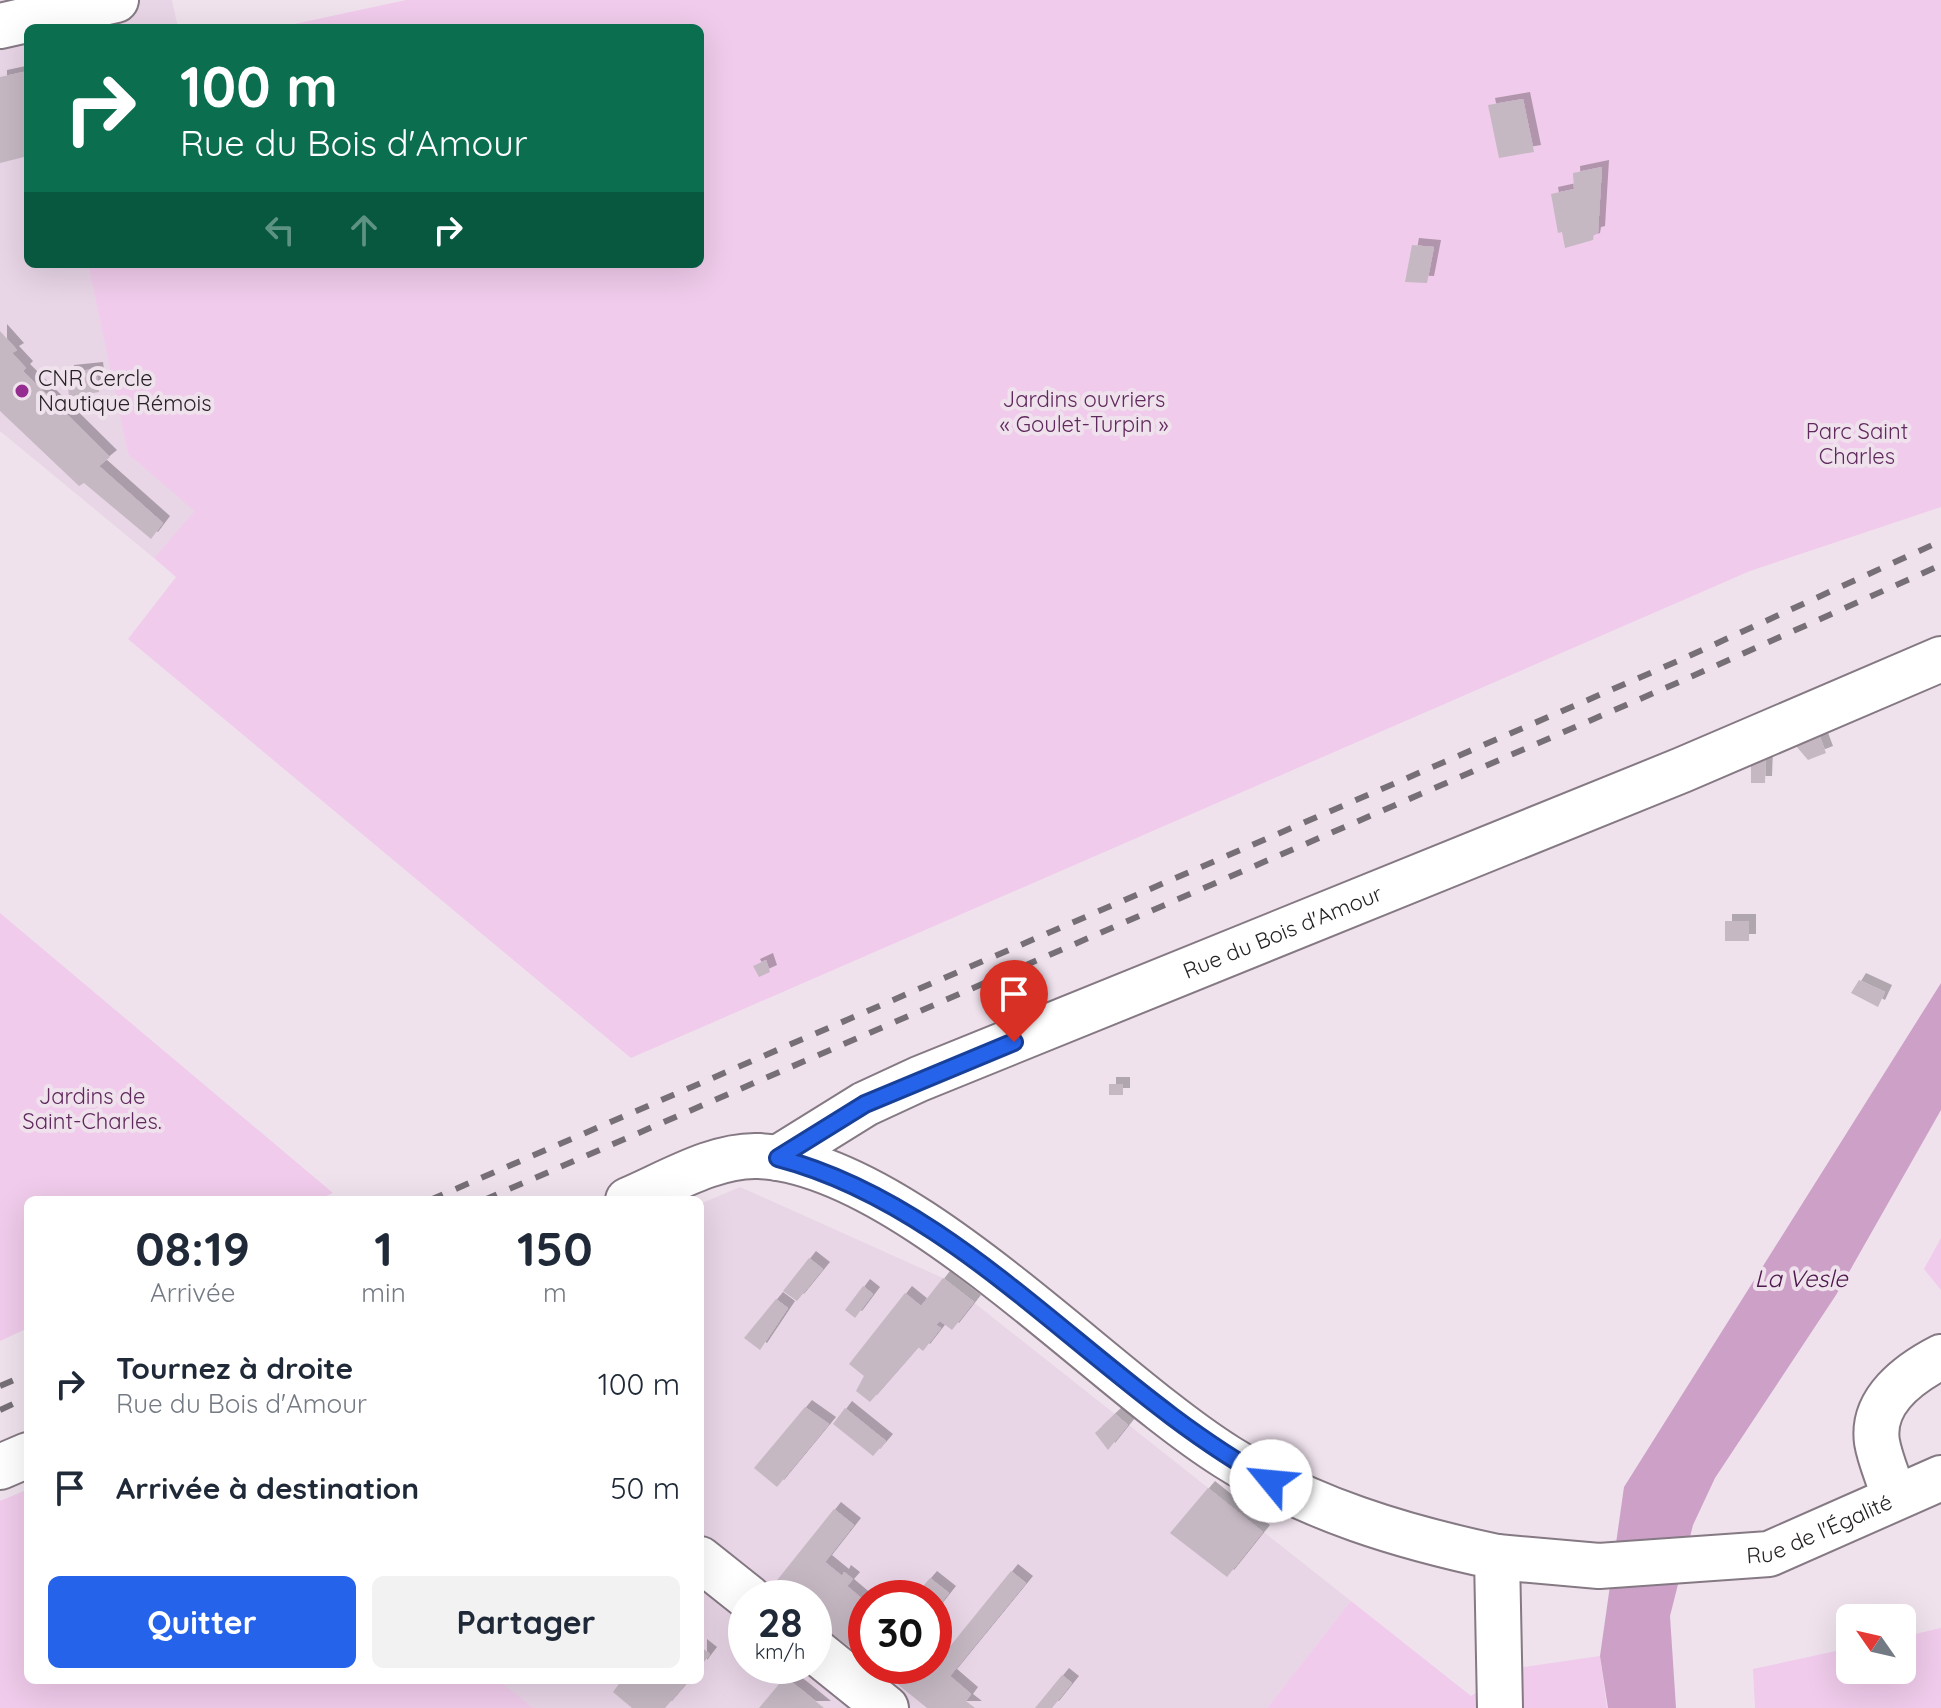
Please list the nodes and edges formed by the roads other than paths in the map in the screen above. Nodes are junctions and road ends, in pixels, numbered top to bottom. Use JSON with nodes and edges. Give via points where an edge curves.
{"nodes":[{"id":1,"x":116,"y":0,"type":"edge"},
{"id":2,"x":0,"y":26,"type":"edge"},
{"id":3,"x":1941,"y":659,"type":"edge"},
{"id":4,"x":778,"y":1158,"type":"junction"},
{"id":5,"x":638,"y":1196,"type":"edge"},
{"id":6,"x":1941,"y":1357,"type":"edge"},
{"id":7,"x":24,"y":1457,"type":"edge"},
{"id":8,"x":0,"y":1467,"type":"edge"},
{"id":9,"x":1941,"y":1478,"type":"edge"},
{"id":10,"x":1894,"y":1497,"type":"junction"},
{"id":11,"x":1497,"y":1557,"type":"junction"},
{"id":12,"x":704,"y":1562,"type":"edge"},
{"id":13,"x":728,"y":1581,"type":"edge"},
{"id":14,"x":832,"y":1664,"type":"edge"},
{"id":15,"x":886,"y":1708,"type":"edge"},
{"id":16,"x":1500,"y":1708,"type":"edge"}],
"edges":[{"from":1,"to":2,"type":"street"},
{"from":3,"to":4,"type":"street","name":"Rue du Bois d'Amour","via":[[1682,770],[919,1079],[865,1104]]},
{"from":4,"to":5,"type":"street","via":[[731,1159]]},
{"from":4,"to":11,"type":"street","via":[[846,1181],[916,1220],[1227,1458],[1355,1520]]},
{"from":6,"to":10,"type":"street","via":[[1917,1369],[1883,1403],[1876,1439]]},
{"from":7,"to":8,"type":"street"},
{"from":9,"to":10,"type":"street","name":"Rue de l'Égalité"},
{"from":10,"to":11,"type":"street","name":"Rue de l'Égalité","via":[[1769,1554],[1599,1566]]},
{"from":11,"to":16,"type":"street"},
{"from":12,"to":13,"type":"street"},
{"from":14,"to":15,"type":"street"}]}
